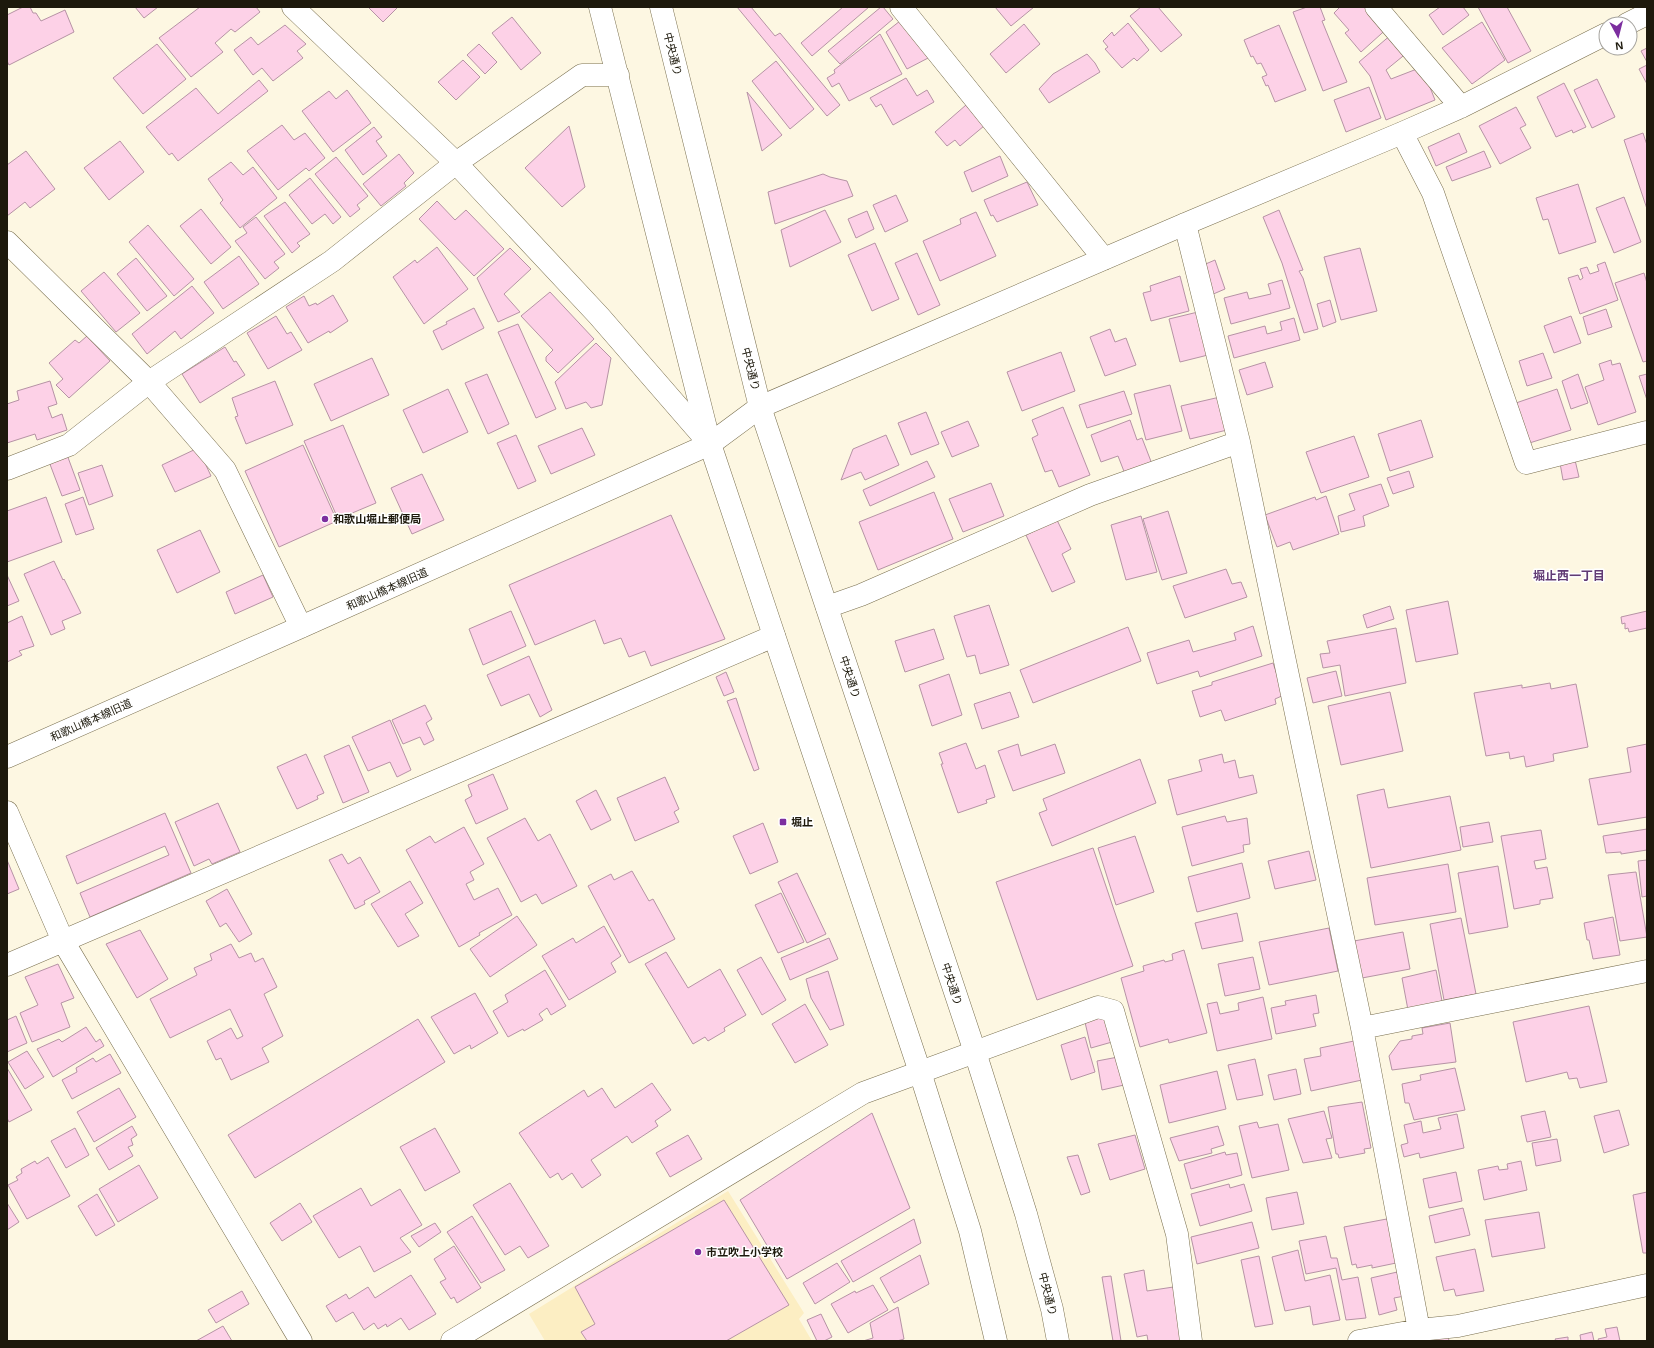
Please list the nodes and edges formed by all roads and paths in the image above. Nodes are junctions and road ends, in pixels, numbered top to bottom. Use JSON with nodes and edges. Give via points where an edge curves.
{"nodes":[{"id":1,"x":293,"y":7,"type":"edge"},
{"id":2,"x":600,"y":7,"type":"edge"},
{"id":3,"x":661,"y":7,"type":"edge"},
{"id":4,"x":901,"y":7,"type":"edge"},
{"id":5,"x":1376,"y":7,"type":"edge"},
{"id":6,"x":1647,"y":14,"type":"edge"},
{"id":7,"x":1638,"y":18,"type":"edge"},
{"id":8,"x":1598,"y":38,"type":"edge"},
{"id":9,"x":618,"y":75,"type":"junction"},
{"id":10,"x":1460,"y":106,"type":"junction"},
{"id":11,"x":1402,"y":133,"type":"junction"},
{"id":12,"x":456,"y":163,"type":"junction"},
{"id":13,"x":1185,"y":224,"type":"junction"},
{"id":14,"x":7,"y":242,"type":"edge"},
{"id":15,"x":1104,"y":260,"type":"junction"},
{"id":16,"x":149,"y":382,"type":"junction"},
{"id":17,"x":760,"y":407,"type":"junction"},
{"id":18,"x":1647,"y":432,"type":"edge"},
{"id":19,"x":1239,"y":442,"type":"junction"},
{"id":20,"x":710,"y":444,"type":"junction"},
{"id":21,"x":7,"y":469,"type":"edge"},
{"id":22,"x":827,"y":607,"type":"junction"},
{"id":23,"x":301,"y":627,"type":"junction"},
{"id":24,"x":774,"y":636,"type":"junction"},
{"id":25,"x":7,"y":757,"type":"edge"},
{"id":26,"x":7,"y":812,"type":"edge"},
{"id":27,"x":63,"y":942,"type":"junction"},
{"id":28,"x":7,"y":965,"type":"edge"},
{"id":29,"x":1647,"y":971,"type":"edge"},
{"id":30,"x":1362,"y":1028,"type":"junction"},
{"id":31,"x":974,"y":1052,"type":"junction"},
{"id":32,"x":920,"y":1072,"type":"junction"},
{"id":33,"x":1647,"y":1286,"type":"edge"},
{"id":34,"x":1418,"y":1330,"type":"junction"},
{"id":35,"x":1460,"y":1333,"type":"edge"},
{"id":36,"x":300,"y":1341,"type":"edge"},
{"id":37,"x":452,"y":1341,"type":"edge"},
{"id":38,"x":996,"y":1341,"type":"edge"},
{"id":39,"x":1058,"y":1341,"type":"edge"},
{"id":40,"x":1191,"y":1341,"type":"edge"},
{"id":41,"x":1359,"y":1341,"type":"edge"}],
"edges":[{"from":1,"to":12,"type":"main road"},
{"from":2,"to":9,"type":"main road"},
{"from":3,"to":17,"type":"main road","name":"中央通り"},
{"from":4,"to":15,"type":"main road"},
{"from":5,"to":10,"type":"main road"},
{"from":6,"to":7,"type":"main road"},
{"from":8,"to":10,"type":"main road","name":"和歌山橋本線旧道"},
{"from":9,"to":12,"type":"main road","via":[[582,75]]},
{"from":9,"to":20,"type":"main road"},
{"from":10,"to":11,"type":"main road","name":"和歌山橋本線旧道"},
{"from":11,"to":13,"type":"main road","name":"和歌山橋本線旧道"},
{"from":11,"to":18,"type":"main road","via":[[1433,193],[1526,463]]},
{"from":12,"to":16,"type":"main road","via":[[332,261]]},
{"from":12,"to":20,"type":"main road","via":[[599,316]]},
{"from":13,"to":15,"type":"main road","name":"和歌山橋本線旧道"},
{"from":13,"to":19,"type":"main road"},
{"from":14,"to":16,"type":"main road"},
{"from":15,"to":17,"type":"main road","name":"和歌山橋本線旧道"},
{"from":16,"to":21,"type":"main road","via":[[69,445]]},
{"from":16,"to":23,"type":"main road","via":[[225,470]]},
{"from":17,"to":20,"type":"main road","name":"和歌山橋本線旧道"},
{"from":17,"to":22,"type":"main road","name":"中央通り"},
{"from":19,"to":22,"type":"main road","via":[[1090,495],[861,595]]},
{"from":19,"to":30,"type":"main road"},
{"from":20,"to":23,"type":"main road","name":"和歌山橋本線旧道"},
{"from":20,"to":24,"type":"main road"},
{"from":22,"to":31,"type":"main road","name":"中央通り"},
{"from":23,"to":25,"type":"main road","name":"和歌山橋本線旧道"},
{"from":24,"to":27,"type":"main road"},
{"from":24,"to":32,"type":"main road"},
{"from":26,"to":27,"type":"main road"},
{"from":27,"to":28,"type":"main road"},
{"from":27,"to":36,"type":"main road"},
{"from":29,"to":30,"type":"main road"},
{"from":30,"to":34,"type":"main road"},
{"from":31,"to":32,"type":"main road"},
{"from":31,"to":39,"type":"main road","name":"中央通り","via":[[1026,1214],[1052,1309]]},
{"from":31,"to":40,"type":"main road","via":[[1098,1007],[1113,1011],[1177,1234]]},
{"from":32,"to":37,"type":"main road","via":[[862,1093]]},
{"from":32,"to":38,"type":"main road","via":[[970,1231]]},
{"from":33,"to":35,"type":"main road"},
{"from":34,"to":35,"type":"main road"},
{"from":34,"to":41,"type":"main road"}]}
